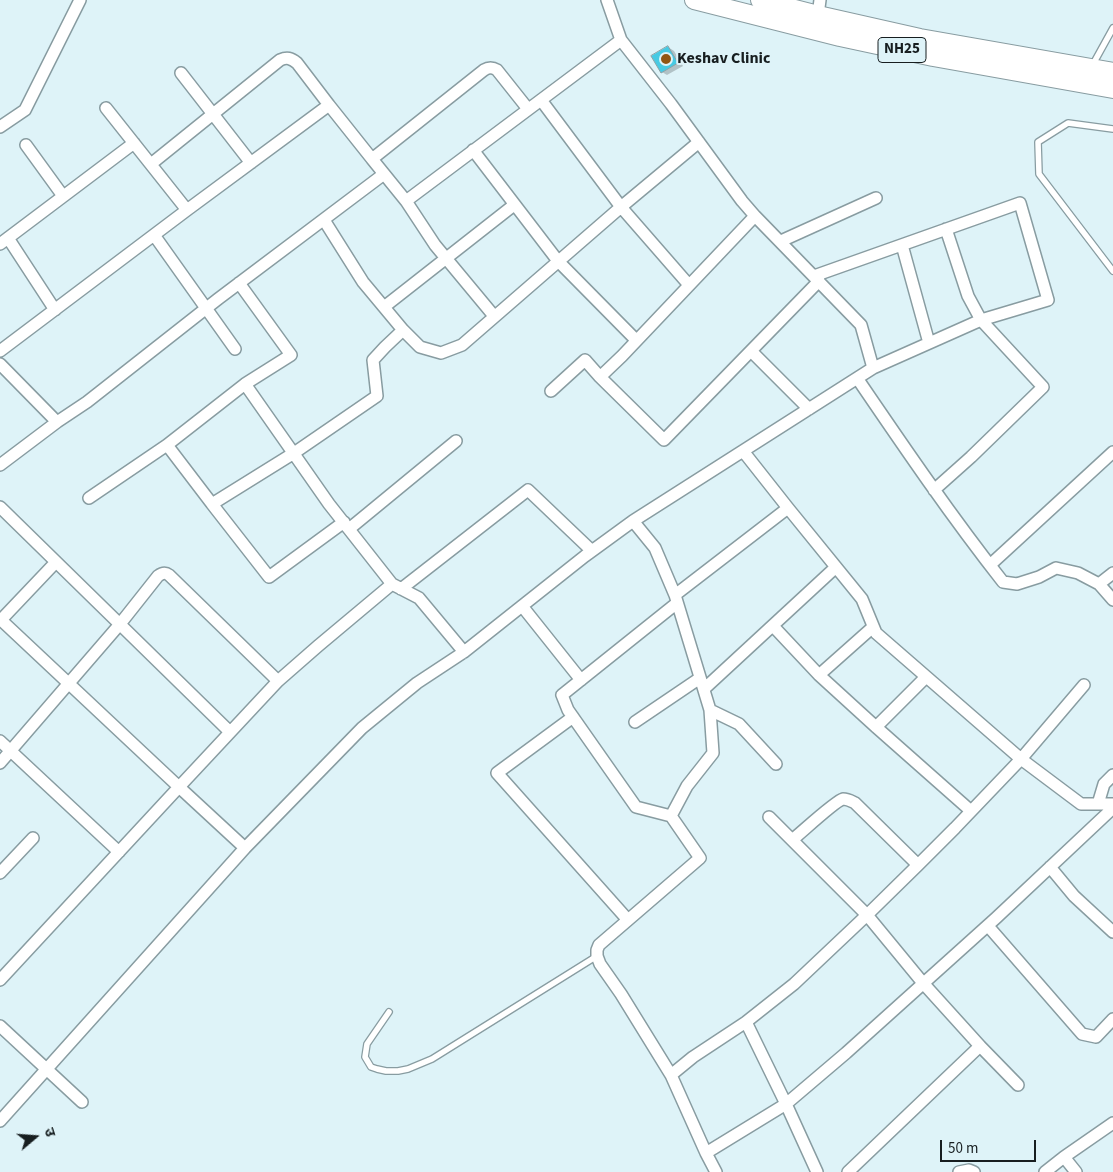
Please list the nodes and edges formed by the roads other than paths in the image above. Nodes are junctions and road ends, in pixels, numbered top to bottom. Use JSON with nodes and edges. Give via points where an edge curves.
{"nodes":[{"id":1,"x":80,"y":0,"type":"edge"},
{"id":2,"x":607,"y":0,"type":"edge"},
{"id":3,"x":694,"y":0,"type":"edge"},
{"id":4,"x":760,"y":0,"type":"edge"},
{"id":5,"x":819,"y":8,"type":"edge"},
{"id":6,"x":1113,"y":28,"type":"edge"},
{"id":7,"x":621,"y":40,"type":"junction"},
{"id":8,"x":1091,"y":68,"type":"junction"},
{"id":9,"x":1113,"y":72,"type":"edge"},
{"id":10,"x":181,"y":73,"type":"dead end"},
{"id":11,"x":1113,"y":89,"type":"edge"},
{"id":12,"x":541,"y":100,"type":"junction"},
{"id":13,"x":329,"y":105,"type":"junction"},
{"id":14,"x":106,"y":108,"type":"dead end"},
{"id":15,"x":528,"y":109,"type":"junction"},
{"id":16,"x":213,"y":114,"type":"junction"},
{"id":17,"x":0,"y":127,"type":"edge"},
{"id":18,"x":1113,"y":129,"type":"edge"},
{"id":19,"x":699,"y":142,"type":"junction"},
{"id":20,"x":134,"y":143,"type":"junction"},
{"id":21,"x":26,"y":145,"type":"dead end"},
{"id":22,"x":473,"y":150,"type":"junction"},
{"id":23,"x":372,"y":159,"type":"junction"},
{"id":24,"x":251,"y":163,"type":"junction"},
{"id":25,"x":151,"y":164,"type":"junction"},
{"id":26,"x":384,"y":174,"type":"junction"},
{"id":27,"x":64,"y":196,"type":"junction"},
{"id":28,"x":876,"y":198,"type":"dead end"},
{"id":29,"x":406,"y":201,"type":"junction"},
{"id":30,"x":514,"y":205,"type":"junction"},
{"id":31,"x":621,"y":206,"type":"junction"},
{"id":32,"x":187,"y":210,"type":"junction"},
{"id":33,"x":756,"y":216,"type":"junction"},
{"id":34,"x":324,"y":220,"type":"junction"},
{"id":35,"x":946,"y":229,"type":"junction"},
{"id":36,"x":154,"y":235,"type":"junction"},
{"id":37,"x":4,"y":241,"type":"edge"},
{"id":38,"x":781,"y":241,"type":"junction"},
{"id":39,"x":902,"y":245,"type":"junction"},
{"id":40,"x":446,"y":258,"type":"junction"},
{"id":41,"x":558,"y":261,"type":"junction"},
{"id":42,"x":1113,"y":271,"type":"edge"},
{"id":43,"x":817,"y":279,"type":"junction"},
{"id":44,"x":239,"y":283,"type":"junction"},
{"id":45,"x":689,"y":285,"type":"junction"},
{"id":46,"x":384,"y":307,"type":"junction"},
{"id":47,"x":206,"y":308,"type":"junction"},
{"id":48,"x":55,"y":310,"type":"junction"},
{"id":49,"x":494,"y":316,"type":"junction"},
{"id":50,"x":981,"y":320,"type":"junction"},
{"id":51,"x":404,"y":330,"type":"junction"},
{"id":52,"x":636,"y":340,"type":"junction"},
{"id":53,"x":929,"y":343,"type":"junction"},
{"id":54,"x":235,"y":349,"type":"dead end"},
{"id":55,"x":0,"y":351,"type":"edge"},
{"id":56,"x":751,"y":351,"type":"junction"},
{"id":57,"x":0,"y":364,"type":"edge"},
{"id":58,"x":873,"y":368,"type":"junction"},
{"id":59,"x":600,"y":377,"type":"junction"},
{"id":60,"x":857,"y":378,"type":"junction"},
{"id":61,"x":246,"y":384,"type":"junction"},
{"id":62,"x":551,"y":391,"type":"dead end"},
{"id":63,"x":809,"y":409,"type":"junction"},
{"id":64,"x":58,"y":422,"type":"junction"},
{"id":65,"x":456,"y":441,"type":"dead end"},
{"id":66,"x":166,"y":445,"type":"junction"},
{"id":67,"x":743,"y":451,"type":"junction"},
{"id":68,"x":1113,"y":452,"type":"edge"},
{"id":69,"x":294,"y":453,"type":"junction"},
{"id":70,"x":0,"y":465,"type":"edge"},
{"id":71,"x":934,"y":490,"type":"junction"},
{"id":72,"x":89,"y":498,"type":"dead end"},
{"id":73,"x":212,"y":504,"type":"junction"},
{"id":74,"x":0,"y":507,"type":"edge"},
{"id":75,"x":788,"y":508,"type":"junction"},
{"id":76,"x":633,"y":521,"type":"junction"},
{"id":77,"x":346,"y":526,"type":"junction"},
{"id":78,"x":592,"y":551,"type":"junction"},
{"id":79,"x":56,"y":562,"type":"junction"},
{"id":80,"x":990,"y":565,"type":"junction"},
{"id":81,"x":836,"y":567,"type":"junction"},
{"id":82,"x":1113,"y":573,"type":"edge"},
{"id":83,"x":1099,"y":584,"type":"junction"},
{"id":84,"x":396,"y":587,"type":"junction"},
{"id":85,"x":676,"y":599,"type":"junction"},
{"id":86,"x":1113,"y":600,"type":"edge"},
{"id":87,"x":522,"y":606,"type":"junction"},
{"id":88,"x":0,"y":620,"type":"edge"},
{"id":89,"x":120,"y":624,"type":"junction"},
{"id":90,"x":773,"y":626,"type":"junction"},
{"id":91,"x":873,"y":627,"type":"junction"},
{"id":92,"x":464,"y":652,"type":"junction"},
{"id":93,"x":819,"y":675,"type":"junction"},
{"id":94,"x":926,"y":677,"type":"junction"},
{"id":95,"x":581,"y":680,"type":"junction"},
{"id":96,"x":278,"y":681,"type":"junction"},
{"id":97,"x":702,"y":683,"type":"junction"},
{"id":98,"x":69,"y":684,"type":"junction"},
{"id":99,"x":1084,"y":685,"type":"dead end"},
{"id":100,"x":710,"y":710,"type":"junction"},
{"id":101,"x":573,"y":717,"type":"junction"},
{"id":102,"x":635,"y":722,"type":"dead end"},
{"id":103,"x":876,"y":727,"type":"junction"},
{"id":104,"x":230,"y":732,"type":"junction"},
{"id":105,"x":0,"y":741,"type":"edge"},
{"id":106,"x":11,"y":751,"type":"junction"},
{"id":107,"x":1021,"y":759,"type":"junction"},
{"id":108,"x":0,"y":763,"type":"edge"},
{"id":109,"x":776,"y":764,"type":"dead end"},
{"id":110,"x":1113,"y":775,"type":"edge"},
{"id":111,"x":179,"y":787,"type":"junction"},
{"id":112,"x":1098,"y":804,"type":"junction"},
{"id":113,"x":1113,"y":804,"type":"edge"},
{"id":114,"x":1113,"y":808,"type":"edge"},
{"id":115,"x":971,"y":811,"type":"junction"},
{"id":116,"x":670,"y":816,"type":"junction"},
{"id":117,"x":769,"y":816,"type":"dead end"},
{"id":118,"x":33,"y":838,"type":"dead end"},
{"id":119,"x":792,"y":840,"type":"junction"},
{"id":120,"x":244,"y":848,"type":"junction"},
{"id":121,"x":119,"y":852,"type":"junction"},
{"id":122,"x":918,"y":865,"type":"junction"},
{"id":123,"x":1050,"y":867,"type":"junction"},
{"id":124,"x":0,"y":873,"type":"edge"},
{"id":125,"x":866,"y":915,"type":"junction"},
{"id":126,"x":628,"y":920,"type":"junction"},
{"id":127,"x":988,"y":926,"type":"junction"},
{"id":128,"x":1113,"y":932,"type":"edge"},
{"id":129,"x":597,"y":956,"type":"junction"},
{"id":130,"x":0,"y":980,"type":"edge"},
{"id":131,"x":924,"y":983,"type":"junction"},
{"id":132,"x":389,"y":1012,"type":"dead end"},
{"id":133,"x":1113,"y":1019,"type":"edge"},
{"id":134,"x":746,"y":1022,"type":"junction"},
{"id":135,"x":0,"y":1026,"type":"edge"},
{"id":136,"x":980,"y":1046,"type":"junction"},
{"id":137,"x":46,"y":1069,"type":"junction"},
{"id":138,"x":671,"y":1075,"type":"junction"},
{"id":139,"x":1018,"y":1086,"type":"dead end"},
{"id":140,"x":82,"y":1102,"type":"dead end"},
{"id":141,"x":786,"y":1104,"type":"junction"},
{"id":142,"x":0,"y":1121,"type":"edge"},
{"id":143,"x":1113,"y":1123,"type":"edge"},
{"id":144,"x":706,"y":1153,"type":"junction"},
{"id":145,"x":1064,"y":1158,"type":"junction"},
{"id":146,"x":716,"y":1172,"type":"edge"},
{"id":147,"x":817,"y":1172,"type":"edge"},
{"id":148,"x":848,"y":1172,"type":"edge"},
{"id":149,"x":959,"y":1172,"type":"edge"},
{"id":150,"x":974,"y":1172,"type":"edge"},
{"id":151,"x":1045,"y":1172,"type":"edge"},
{"id":152,"x":1076,"y":1172,"type":"edge"}],
"edges":[{"from":1,"to":17,"type":"street","via":[[25,110]]},
{"from":2,"to":7,"type":"street"},
{"from":3,"to":11,"type":"main road","number":"NH25","via":[[933,57]]},
{"from":4,"to":5,"type":"main road","number":"NH25"},
{"from":5,"to":8,"type":"main road","number":"NH25","via":[[920,38]]},
{"from":6,"to":8,"type":"lane"},
{"from":7,"to":12,"type":"street"},
{"from":7,"to":19,"type":"street"},
{"from":8,"to":9,"type":"main road","number":"NH25"},
{"from":10,"to":16,"type":"street"},
{"from":12,"to":15,"type":"street"},
{"from":12,"to":31,"type":"street"},
{"from":13,"to":16,"type":"street","via":[[297,63],[286,58]]},
{"from":13,"to":23,"type":"street"},
{"from":13,"to":24,"type":"street"},
{"from":14,"to":20,"type":"street"},
{"from":15,"to":22,"type":"street"},
{"from":15,"to":23,"type":"street","via":[[497,70],[490,67]]},
{"from":16,"to":24,"type":"street"},
{"from":16,"to":25,"type":"street"},
{"from":18,"to":42,"type":"lane","via":[[1068,123],[1038,142],[1039,174]]},
{"from":19,"to":31,"type":"street"},
{"from":19,"to":33,"type":"street"},
{"from":20,"to":25,"type":"street"},
{"from":20,"to":27,"type":"street"},
{"from":21,"to":27,"type":"street"},
{"from":22,"to":29,"type":"street"},
{"from":22,"to":30,"type":"street"},
{"from":23,"to":26,"type":"street"},
{"from":24,"to":32,"type":"street"},
{"from":25,"to":32,"type":"street"},
{"from":26,"to":29,"type":"street"},
{"from":26,"to":34,"type":"street"},
{"from":27,"to":37,"type":"street"},
{"from":28,"to":38,"type":"street"},
{"from":29,"to":40,"type":"street"},
{"from":30,"to":40,"type":"street"},
{"from":30,"to":41,"type":"street"},
{"from":31,"to":41,"type":"street"},
{"from":31,"to":45,"type":"street"},
{"from":32,"to":36,"type":"street"},
{"from":33,"to":38,"type":"street"},
{"from":33,"to":45,"type":"street"},
{"from":34,"to":44,"type":"street"},
{"from":34,"to":46,"type":"street","via":[[363,282]]},
{"from":35,"to":39,"type":"street"},
{"from":35,"to":50,"type":"street","via":[[968,296]]},
{"from":35,"to":50,"type":"street","via":[[1020,203],[1048,300]]},
{"from":36,"to":47,"type":"street"},
{"from":36,"to":48,"type":"street"},
{"from":37,"to":48,"type":"street"},
{"from":38,"to":43,"type":"street"},
{"from":39,"to":43,"type":"street"},
{"from":39,"to":53,"type":"street"},
{"from":40,"to":46,"type":"street"},
{"from":40,"to":49,"type":"street"},
{"from":41,"to":49,"type":"street"},
{"from":41,"to":52,"type":"street"},
{"from":43,"to":56,"type":"street"},
{"from":43,"to":58,"type":"street","via":[[861,325]]},
{"from":44,"to":47,"type":"street"},
{"from":44,"to":61,"type":"street","via":[[291,354]]},
{"from":45,"to":52,"type":"street"},
{"from":46,"to":51,"type":"street"},
{"from":47,"to":54,"type":"street"},
{"from":47,"to":64,"type":"street"},
{"from":48,"to":55,"type":"street"},
{"from":49,"to":51,"type":"street","via":[[462,345],[441,352],[420,346]]},
{"from":50,"to":53,"type":"street"},
{"from":50,"to":71,"type":"street","via":[[1043,387]]},
{"from":51,"to":69,"type":"street","via":[[373,360],[377,396]]},
{"from":52,"to":59,"type":"street"},
{"from":53,"to":58,"type":"street"},
{"from":56,"to":59,"type":"street","via":[[664,440]]},
{"from":56,"to":63,"type":"street"},
{"from":57,"to":64,"type":"street"},
{"from":58,"to":60,"type":"street"},
{"from":59,"to":62,"type":"street","via":[[584,360]]},
{"from":60,"to":63,"type":"street"},
{"from":60,"to":71,"type":"street"},
{"from":61,"to":66,"type":"street"},
{"from":61,"to":69,"type":"street"},
{"from":63,"to":67,"type":"street"},
{"from":64,"to":70,"type":"street"},
{"from":65,"to":77,"type":"street"},
{"from":66,"to":72,"type":"street"},
{"from":66,"to":73,"type":"street"},
{"from":67,"to":75,"type":"street"},
{"from":67,"to":76,"type":"street"},
{"from":68,"to":80,"type":"street"},
{"from":69,"to":73,"type":"street"},
{"from":69,"to":77,"type":"street"},
{"from":71,"to":80,"type":"street"},
{"from":73,"to":77,"type":"street","via":[[269,577]]},
{"from":74,"to":79,"type":"street"},
{"from":75,"to":81,"type":"street"},
{"from":75,"to":85,"type":"street"},
{"from":76,"to":78,"type":"street"},
{"from":76,"to":85,"type":"street","via":[[655,548]]},
{"from":77,"to":84,"type":"street"},
{"from":78,"to":84,"type":"street","via":[[528,490]]},
{"from":78,"to":87,"type":"street"},
{"from":79,"to":88,"type":"street"},
{"from":79,"to":89,"type":"street"},
{"from":80,"to":83,"type":"street","via":[[1003,582],[1017,584],[1056,568],[1078,572]]},
{"from":81,"to":90,"type":"street"},
{"from":81,"to":91,"type":"street","via":[[862,599]]},
{"from":82,"to":83,"type":"street"},
{"from":83,"to":86,"type":"street"},
{"from":84,"to":92,"type":"street","via":[[419,598]]},
{"from":84,"to":96,"type":"street"},
{"from":85,"to":95,"type":"street"},
{"from":85,"to":97,"type":"street"},
{"from":87,"to":92,"type":"street"},
{"from":87,"to":95,"type":"street"},
{"from":88,"to":98,"type":"street"},
{"from":89,"to":96,"type":"street","via":[[158,576],[166,573]]},
{"from":89,"to":98,"type":"street"},
{"from":89,"to":104,"type":"street"},
{"from":90,"to":93,"type":"street"},
{"from":90,"to":97,"type":"street"},
{"from":91,"to":93,"type":"street"},
{"from":91,"to":94,"type":"street"},
{"from":92,"to":120,"type":"street","via":[[417,683],[362,728]]},
{"from":93,"to":103,"type":"street"},
{"from":94,"to":103,"type":"street"},
{"from":94,"to":107,"type":"street"},
{"from":95,"to":101,"type":"street","via":[[562,695]]},
{"from":96,"to":104,"type":"street"},
{"from":97,"to":100,"type":"street"},
{"from":97,"to":102,"type":"street"},
{"from":98,"to":106,"type":"street"},
{"from":98,"to":111,"type":"street"},
{"from":99,"to":107,"type":"street"},
{"from":100,"to":109,"type":"street","via":[[739,724]]},
{"from":100,"to":116,"type":"street","via":[[713,753]]},
{"from":101,"to":116,"type":"street","via":[[636,807]]},
{"from":101,"to":126,"type":"street","via":[[497,774]]},
{"from":103,"to":115,"type":"street"},
{"from":104,"to":111,"type":"street"},
{"from":105,"to":106,"type":"street"},
{"from":106,"to":108,"type":"street"},
{"from":106,"to":121,"type":"street"},
{"from":107,"to":112,"type":"street","via":[[1081,804]]},
{"from":107,"to":115,"type":"street"},
{"from":110,"to":112,"type":"street","via":[[1104,784]]},
{"from":111,"to":120,"type":"street"},
{"from":111,"to":121,"type":"street"},
{"from":112,"to":113,"type":"street"},
{"from":114,"to":123,"type":"street"},
{"from":115,"to":122,"type":"street"},
{"from":116,"to":126,"type":"street","via":[[700,858]]},
{"from":117,"to":119,"type":"street"},
{"from":118,"to":124,"type":"street"},
{"from":119,"to":122,"type":"street","via":[[844,799],[855,803]]},
{"from":119,"to":125,"type":"street"},
{"from":120,"to":137,"type":"street"},
{"from":121,"to":130,"type":"street"},
{"from":122,"to":125,"type":"street"},
{"from":123,"to":127,"type":"street"},
{"from":123,"to":128,"type":"street","via":[[1074,896]]},
{"from":125,"to":131,"type":"street"},
{"from":125,"to":134,"type":"street","via":[[794,984]]},
{"from":126,"to":129,"type":"street","via":[[599,945]]},
{"from":127,"to":131,"type":"street"},
{"from":127,"to":133,"type":"street","via":[[1082,1034],[1096,1037]]},
{"from":129,"to":132,"type":"lane","via":[[432,1059],[408,1069],[377,1070],[365,1057],[367,1044]]},
{"from":129,"to":138,"type":"street"},
{"from":131,"to":136,"type":"street"},
{"from":131,"to":141,"type":"street"},
{"from":134,"to":138,"type":"street"},
{"from":134,"to":141,"type":"street"},
{"from":135,"to":137,"type":"street"},
{"from":136,"to":139,"type":"street"},
{"from":136,"to":148,"type":"street"},
{"from":137,"to":140,"type":"street"},
{"from":137,"to":142,"type":"street"},
{"from":138,"to":144,"type":"street"},
{"from":141,"to":144,"type":"street"},
{"from":141,"to":147,"type":"street"},
{"from":143,"to":145,"type":"street"},
{"from":144,"to":146,"type":"street"},
{"from":145,"to":151,"type":"street"},
{"from":145,"to":152,"type":"street"},
{"from":149,"to":150,"type":"street"}]}
